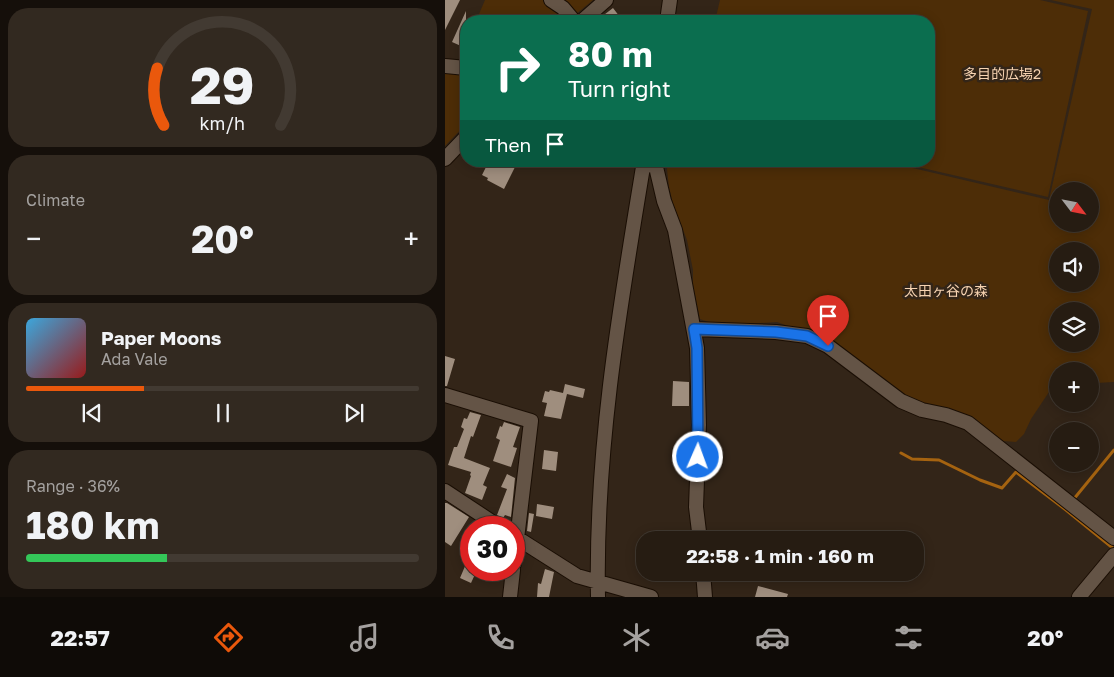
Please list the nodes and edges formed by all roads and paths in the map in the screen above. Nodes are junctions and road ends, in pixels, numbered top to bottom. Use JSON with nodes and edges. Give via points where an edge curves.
{"nodes":[{"id":1,"x":551,"y":0,"type":"edge"},
{"id":2,"x":606,"y":0,"type":"edge"},
{"id":3,"x":670,"y":0,"type":"edge"},
{"id":4,"x":569,"y":15,"type":"edge"},
{"id":5,"x":588,"y":15,"type":"edge"},
{"id":6,"x":668,"y":15,"type":"edge"},
{"id":7,"x":445,"y":66,"type":"edge"},
{"id":8,"x":460,"y":67,"type":"edge"},
{"id":9,"x":460,"y":143,"type":"edge"},
{"id":10,"x":445,"y":158,"type":"edge"},
{"id":11,"x":643,"y":167,"type":"edge"},
{"id":12,"x":655,"y":167,"type":"edge"},
{"id":13,"x":694,"y":329,"type":"junction"},
{"id":14,"x":445,"y":395,"type":"edge"},
{"id":15,"x":446,"y":493,"type":"edge"},
{"id":16,"x":482,"y":516,"type":"edge"},
{"id":17,"x":518,"y":516,"type":"edge"},
{"id":18,"x":698,"y":531,"type":"edge"},
{"id":19,"x":1114,"y":538,"type":"edge"},
{"id":20,"x":525,"y":543,"type":"edge"},
{"id":21,"x":1114,"y":555,"type":"edge"},
{"id":22,"x":512,"y":581,"type":"edge"},
{"id":23,"x":704,"y":581,"type":"edge"},
{"id":24,"x":597,"y":582,"type":"junction"},
{"id":25,"x":510,"y":597,"type":"edge"},
{"id":26,"x":598,"y":597,"type":"edge"},
{"id":27,"x":651,"y":597,"type":"edge"},
{"id":28,"x":705,"y":597,"type":"edge"},
{"id":29,"x":1079,"y":597,"type":"edge"}],
"edges":[{"from":1,"to":4,"type":"street"},
{"from":2,"to":5,"type":"street"},
{"from":3,"to":6,"type":"street"},
{"from":7,"to":8,"type":"street"},
{"from":9,"to":10,"type":"street"},
{"from":11,"to":24,"type":"street","via":[[607,409]]},
{"from":12,"to":13,"type":"street","via":[[675,230]]},
{"from":13,"to":18,"type":"street","via":[[699,425]]},
{"from":13,"to":19,"type":"street","via":[[776,332],[807,336],[828,346],[901,401],[968,423]]},
{"from":14,"to":17,"type":"street","via":[[531,421]]},
{"from":15,"to":16,"type":"street"},
{"from":20,"to":24,"type":"street","via":[[577,576]]},
{"from":21,"to":29,"type":"street"},
{"from":22,"to":25,"type":"street"},
{"from":23,"to":28,"type":"street"},
{"from":24,"to":26,"type":"street"},
{"from":24,"to":27,"type":"street"}]}
